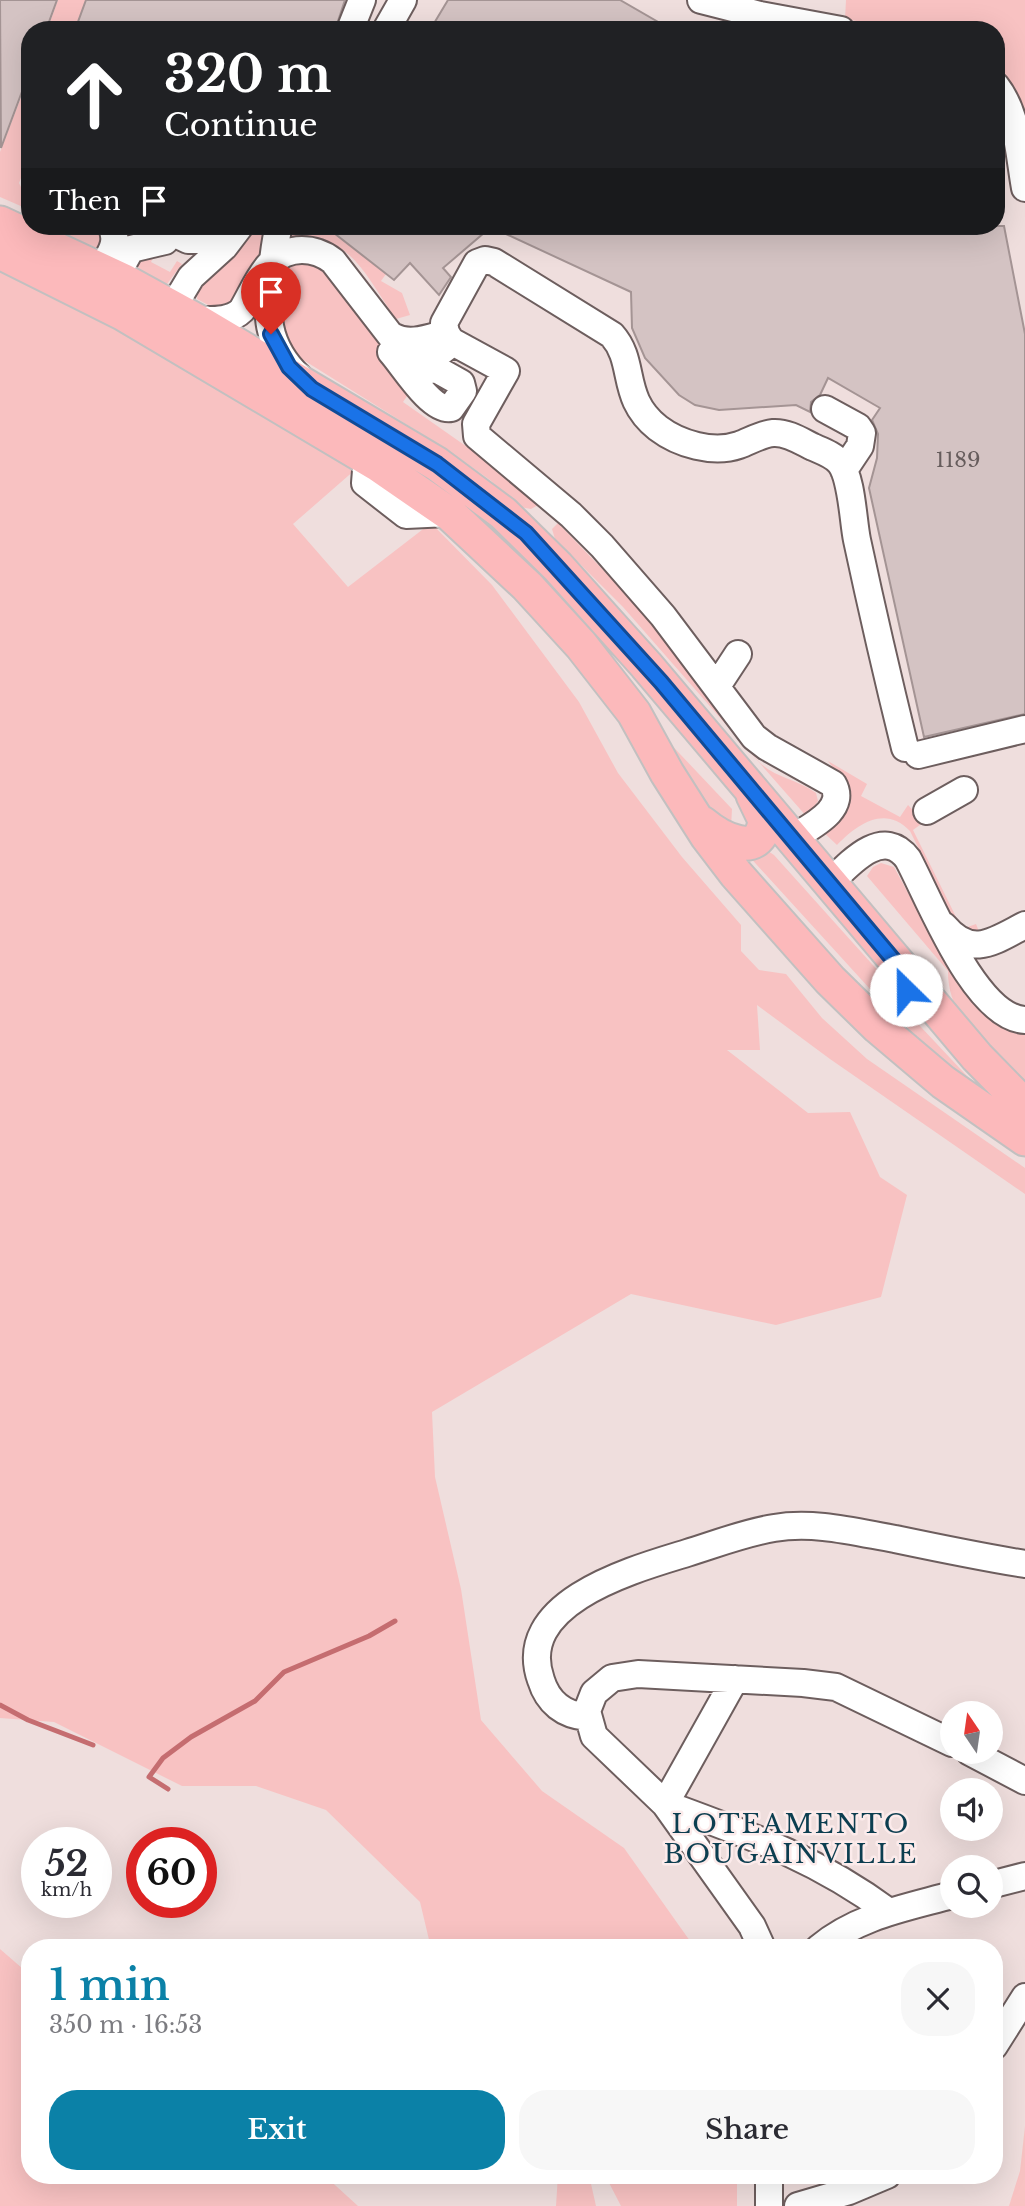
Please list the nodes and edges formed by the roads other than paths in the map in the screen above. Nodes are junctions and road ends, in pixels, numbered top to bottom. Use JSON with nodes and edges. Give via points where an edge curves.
{"nodes":[{"id":1,"x":362,"y":0,"type":"edge"},
{"id":2,"x":403,"y":0,"type":"edge"},
{"id":3,"x":701,"y":0,"type":"edge"},
{"id":4,"x":354,"y":21,"type":"edge"},
{"id":5,"x":391,"y":21,"type":"edge"},
{"id":6,"x":793,"y":21,"type":"edge"},
{"id":7,"x":1005,"y":101,"type":"edge"},
{"id":8,"x":1025,"y":188,"type":"edge"},
{"id":9,"x":0,"y":223,"type":"edge"},
{"id":10,"x":21,"y":233,"type":"edge"},
{"id":11,"x":25,"y":235,"type":"edge"},
{"id":12,"x":114,"y":235,"type":"edge"},
{"id":13,"x":169,"y":235,"type":"edge"},
{"id":14,"x":177,"y":235,"type":"edge"},
{"id":15,"x":205,"y":235,"type":"edge"},
{"id":16,"x":233,"y":235,"type":"edge"},
{"id":17,"x":277,"y":235,"type":"edge"},
{"id":18,"x":0,"y":252,"type":"edge"},
{"id":19,"x":273,"y":260,"type":"junction"},
{"id":20,"x":93,"y":267,"type":"junction"},
{"id":21,"x":124,"y":281,"type":"junction"},
{"id":22,"x":184,"y":314,"type":"junction"},
{"id":23,"x":387,"y":328,"type":"junction"},
{"id":24,"x":449,"y":338,"type":"junction"},
{"id":25,"x":312,"y":389,"type":"junction"},
{"id":26,"x":458,"y":397,"type":"dead end"},
{"id":27,"x":825,"y":409,"type":"dead end"},
{"id":28,"x":844,"y":470,"type":"junction"},
{"id":29,"x":738,"y":654,"type":"dead end"},
{"id":30,"x":730,"y":705,"type":"junction"},
{"id":31,"x":1025,"y":729,"type":"edge"},
{"id":32,"x":750,"y":790,"type":"junction"},
{"id":33,"x":964,"y":790,"type":"dead end"},
{"id":34,"x":927,"y":811,"type":"dead end"},
{"id":35,"x":692,"y":815,"type":"junction"},
{"id":36,"x":791,"y":839,"type":"junction"},
{"id":37,"x":897,"y":848,"type":"junction"},
{"id":38,"x":830,"y":883,"type":"junction"},
{"id":39,"x":1025,"y":925,"type":"edge"},
{"id":40,"x":960,"y":950,"type":"junction"},
{"id":41,"x":896,"y":963,"type":"junction"},
{"id":42,"x":830,"y":980,"type":"junction"},
{"id":43,"x":1025,"y":1020,"type":"edge"},
{"id":44,"x":1025,"y":1106,"type":"edge"},
{"id":45,"x":1025,"y":1139,"type":"edge"},
{"id":46,"x":1025,"y":1564,"type":"edge"},
{"id":47,"x":735,"y":1679,"type":"junction"},
{"id":48,"x":587,"y":1717,"type":"junction"},
{"id":49,"x":940,"y":1737,"type":"edge"},
{"id":50,"x":993,"y":1764,"type":"edge"},
{"id":51,"x":1025,"y":1781,"type":"edge"},
{"id":52,"x":665,"y":1804,"type":"junction"},
{"id":53,"x":1023,"y":1881,"type":"edge"},
{"id":54,"x":1003,"y":1883,"type":"edge"},
{"id":55,"x":940,"y":1898,"type":"edge"},
{"id":56,"x":889,"y":1912,"type":"junction"},
{"id":57,"x":758,"y":1939,"type":"edge"},
{"id":58,"x":833,"y":1939,"type":"edge"},
{"id":59,"x":1025,"y":1997,"type":"edge"},
{"id":60,"x":1003,"y":2032,"type":"edge"},
{"id":61,"x":769,"y":2184,"type":"edge"},
{"id":62,"x":866,"y":2184,"type":"edge"},
{"id":63,"x":769,"y":2206,"type":"edge"},
{"id":64,"x":798,"y":2206,"type":"edge"}],
"edges":[{"from":1,"to":4,"type":"street"},
{"from":2,"to":5,"type":"street"},
{"from":3,"to":6,"type":"street"},
{"from":7,"to":8,"type":"street"},
{"from":9,"to":10,"type":"main road"},
{"from":11,"to":20,"type":"main road"},
{"from":12,"to":20,"type":"street","via":[[105,262]]},
{"from":13,"to":21,"type":"street","via":[[165,241],[131,249],[121,267]]},
{"from":14,"to":15,"type":"street","via":[[188,240]]},
{"from":16,"to":22,"type":"street","via":[[191,277]]},
{"from":17,"to":19,"type":"street"},
{"from":18,"to":35,"type":"main road","via":[[124,314],[367,458],[448,513],[527,586],[581,645],[634,713]]},
{"from":19,"to":22,"type":"street","via":[[238,314],[226,319]]},
{"from":19,"to":23,"type":"street","via":[[301,250],[327,257]]},
{"from":19,"to":25,"type":"street","via":[[267,309],[271,334],[289,367]]},
{"from":20,"to":21,"type":"main road"},
{"from":21,"to":22,"type":"main road"},
{"from":22,"to":25,"type":"main road"},
{"from":23,"to":24,"type":"street","via":[[404,355],[416,362],[434,357]]},
{"from":23,"to":26,"type":"street","via":[[386,346],[413,370],[418,388],[443,408],[451,408]]},
{"from":24,"to":28,"type":"street","via":[[445,319],[475,266],[481,261],[494,262],[612,335],[634,400],[662,431],[717,449],[782,433],[829,454]]},
{"from":24,"to":30,"type":"street","via":[[506,371],[475,424],[477,436],[602,547],[663,616]]},
{"from":25,"to":32,"type":"main road","via":[[437,464],[526,533],[646,665]]},
{"from":27,"to":28,"type":"street","via":[[862,433],[860,446]]},
{"from":28,"to":31,"type":"street","via":[[911,751]]},
{"from":29,"to":30,"type":"street"},
{"from":30,"to":36,"type":"street","via":[[832,773],[841,792],[833,807]]},
{"from":32,"to":35,"type":"main road","via":[[765,820],[761,834],[749,842],[721,838]]},
{"from":32,"to":36,"type":"main road"},
{"from":33,"to":34,"type":"street"},
{"from":35,"to":42,"type":"main road","via":[[736,874]]},
{"from":36,"to":38,"type":"main road"},
{"from":37,"to":38,"type":"street","via":[[879,846],[865,852]]},
{"from":37,"to":40,"type":"street","via":[[908,859]]},
{"from":37,"to":40,"type":"street","via":[[929,920]]},
{"from":38,"to":41,"type":"main road"},
{"from":39,"to":40,"type":"street","via":[[986,944]]},
{"from":40,"to":43,"type":"street","via":[[970,977],[999,1009]]},
{"from":41,"to":42,"type":"main road","via":[[906,990],[891,1006],[871,1003]]},
{"from":41,"to":44,"type":"main road"},
{"from":42,"to":45,"type":"main road","via":[[936,1076]]},
{"from":46,"to":48,"type":"street","via":[[841,1529],[800,1526],[747,1533],[611,1577],[565,1606],[541,1639],[537,1656],[537,1671],[549,1696],[566,1713]]},
{"from":47,"to":48,"type":"street","via":[[624,1674],[594,1693]]},
{"from":47,"to":49,"type":"street","via":[[836,1687]]},
{"from":47,"to":52,"type":"street"},
{"from":48,"to":52,"type":"street","via":[[603,1747]]},
{"from":50,"to":51,"type":"street"},
{"from":52,"to":56,"type":"street","via":[[764,1840],[821,1867]]},
{"from":52,"to":57,"type":"street"},
{"from":53,"to":54,"type":"street"},
{"from":55,"to":56,"type":"street"},
{"from":56,"to":58,"type":"street","via":[[857,1923]]},
{"from":59,"to":60,"type":"street"},
{"from":61,"to":63,"type":"street"},
{"from":62,"to":64,"type":"street"}]}
